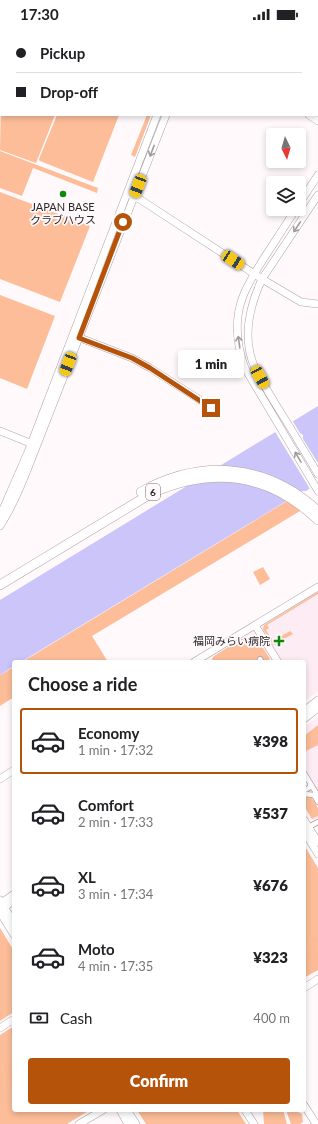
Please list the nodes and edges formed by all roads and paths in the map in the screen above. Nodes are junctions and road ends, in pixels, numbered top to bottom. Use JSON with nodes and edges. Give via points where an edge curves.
{"nodes":[{"id":1,"x":157,"y":116,"type":"edge"},
{"id":2,"x":166,"y":116,"type":"edge"},
{"id":3,"x":318,"y":175,"type":"edge"},
{"id":4,"x":306,"y":193,"type":"edge"},
{"id":5,"x":127,"y":194,"type":"junction"},
{"id":6,"x":318,"y":195,"type":"edge"},
{"id":7,"x":134,"y":196,"type":"junction"},
{"id":8,"x":291,"y":216,"type":"edge"},
{"id":9,"x":254,"y":274,"type":"junction"},
{"id":10,"x":262,"y":279,"type":"junction"},
{"id":11,"x":318,"y":304,"type":"edge"},
{"id":12,"x":76,"y":336,"type":"junction"},
{"id":13,"x":211,"y":408,"type":"dead end"},
{"id":14,"x":0,"y":431,"type":"edge"},
{"id":15,"x":34,"y":444,"type":"junction"},
{"id":16,"x":318,"y":474,"type":"edge"},
{"id":17,"x":318,"y":490,"type":"edge"},
{"id":18,"x":318,"y":512,"type":"edge"},
{"id":19,"x":0,"y":516,"type":"edge"},
{"id":20,"x":318,"y":520,"type":"edge"},
{"id":21,"x":0,"y":526,"type":"edge"},
{"id":22,"x":0,"y":578,"type":"edge"},
{"id":23,"x":0,"y":585,"type":"edge"},
{"id":24,"x":318,"y":587,"type":"edge"},
{"id":25,"x":255,"y":625,"type":"junction"},
{"id":26,"x":204,"y":659,"type":"edge"},
{"id":27,"x":277,"y":660,"type":"edge"},
{"id":28,"x":318,"y":700,"type":"edge"},
{"id":29,"x":306,"y":707,"type":"edge"},
{"id":30,"x":318,"y":708,"type":"edge"},
{"id":31,"x":306,"y":717,"type":"edge"},
{"id":32,"x":12,"y":771,"type":"edge"},
{"id":33,"x":306,"y":776,"type":"edge"},
{"id":34,"x":0,"y":779,"type":"edge"},
{"id":35,"x":310,"y":783,"type":"junction"},
{"id":36,"x":306,"y":790,"type":"edge"},
{"id":37,"x":306,"y":793,"type":"edge"},
{"id":38,"x":318,"y":796,"type":"edge"},
{"id":39,"x":318,"y":802,"type":"edge"},
{"id":40,"x":318,"y":822,"type":"edge"},
{"id":41,"x":306,"y":829,"type":"edge"},
{"id":42,"x":318,"y":842,"type":"edge"},
{"id":43,"x":318,"y":854,"type":"edge"},
{"id":44,"x":12,"y":896,"type":"edge"},
{"id":45,"x":12,"y":902,"type":"edge"},
{"id":46,"x":1,"y":905,"type":"edge"},
{"id":47,"x":12,"y":920,"type":"edge"},
{"id":48,"x":12,"y":930,"type":"edge"},
{"id":49,"x":318,"y":979,"type":"edge"},
{"id":50,"x":306,"y":987,"type":"edge"},
{"id":51,"x":12,"y":1020,"type":"edge"},
{"id":52,"x":0,"y":1028,"type":"edge"},
{"id":53,"x":306,"y":1108,"type":"edge"},
{"id":54,"x":100,"y":1112,"type":"edge"},
{"id":55,"x":121,"y":1112,"type":"edge"},
{"id":56,"x":128,"y":1112,"type":"edge"},
{"id":57,"x":246,"y":1112,"type":"edge"},
{"id":58,"x":79,"y":1124,"type":"edge"},
{"id":59,"x":128,"y":1124,"type":"edge"},
{"id":60,"x":136,"y":1124,"type":"edge"},
{"id":61,"x":254,"y":1124,"type":"edge"},
{"id":62,"x":317,"y":1124,"type":"edge"}],
"edges":[{"from":1,"to":5,"type":"street"},
{"from":2,"to":7,"type":"street","one_way":true},
{"from":3,"to":4,"type":"street"},
{"from":5,"to":7,"type":"street"},
{"from":5,"to":12,"type":"street"},
{"from":6,"to":10,"type":"street","one_way":true},
{"from":7,"to":9,"type":"street"},
{"from":7,"to":12,"type":"street"},
{"from":8,"to":9,"type":"street"},
{"from":9,"to":10,"type":"street"},
{"from":17,"to":9,"type":"street","one_way":true,"via":[[243,364],[238,318],[240,305]]},
{"from":10,"to":11,"type":"street","via":[[301,302]]},
{"from":10,"to":16,"type":"street","via":[[250,314],[248,332],[253,361],[265,386]]},
{"from":12,"to":13,"type":"street","via":[[132,358]]},
{"from":12,"to":15,"type":"street"},
{"from":14,"to":15,"type":"street"},
{"from":15,"to":19,"type":"street"},
{"from":15,"to":21,"type":"street","via":[[18,492]]},
{"from":18,"to":22,"type":"highway","number":"6","via":[[293,492],[262,477],[228,470],[188,473],[162,481],[143,491]]},
{"from":20,"to":23,"type":"highway","number":"6","via":[[289,497],[271,487],[239,478],[190,480],[152,493]]},
{"from":24,"to":25,"type":"street"},
{"from":25,"to":26,"type":"street"},
{"from":25,"to":27,"type":"street"},
{"from":28,"to":29,"type":"street"},
{"from":30,"to":31,"type":"street"},
{"from":32,"to":34,"type":"street"},
{"from":33,"to":35,"type":"street"},
{"from":35,"to":36,"type":"street"},
{"from":35,"to":38,"type":"street"},
{"from":37,"to":39,"type":"street","via":[[314,795]]},
{"from":40,"to":41,"type":"street"},
{"from":41,"to":42,"type":"street"},
{"from":41,"to":43,"type":"street"},
{"from":44,"to":46,"type":"street"},
{"from":45,"to":46,"type":"street"},
{"from":46,"to":47,"type":"street"},
{"from":46,"to":48,"type":"street"},
{"from":49,"to":50,"type":"street"},
{"from":51,"to":52,"type":"street"},
{"from":53,"to":62,"type":"street"},
{"from":54,"to":58,"type":"street"},
{"from":55,"to":59,"type":"street"},
{"from":56,"to":60,"type":"street"},
{"from":57,"to":61,"type":"street"}]}
